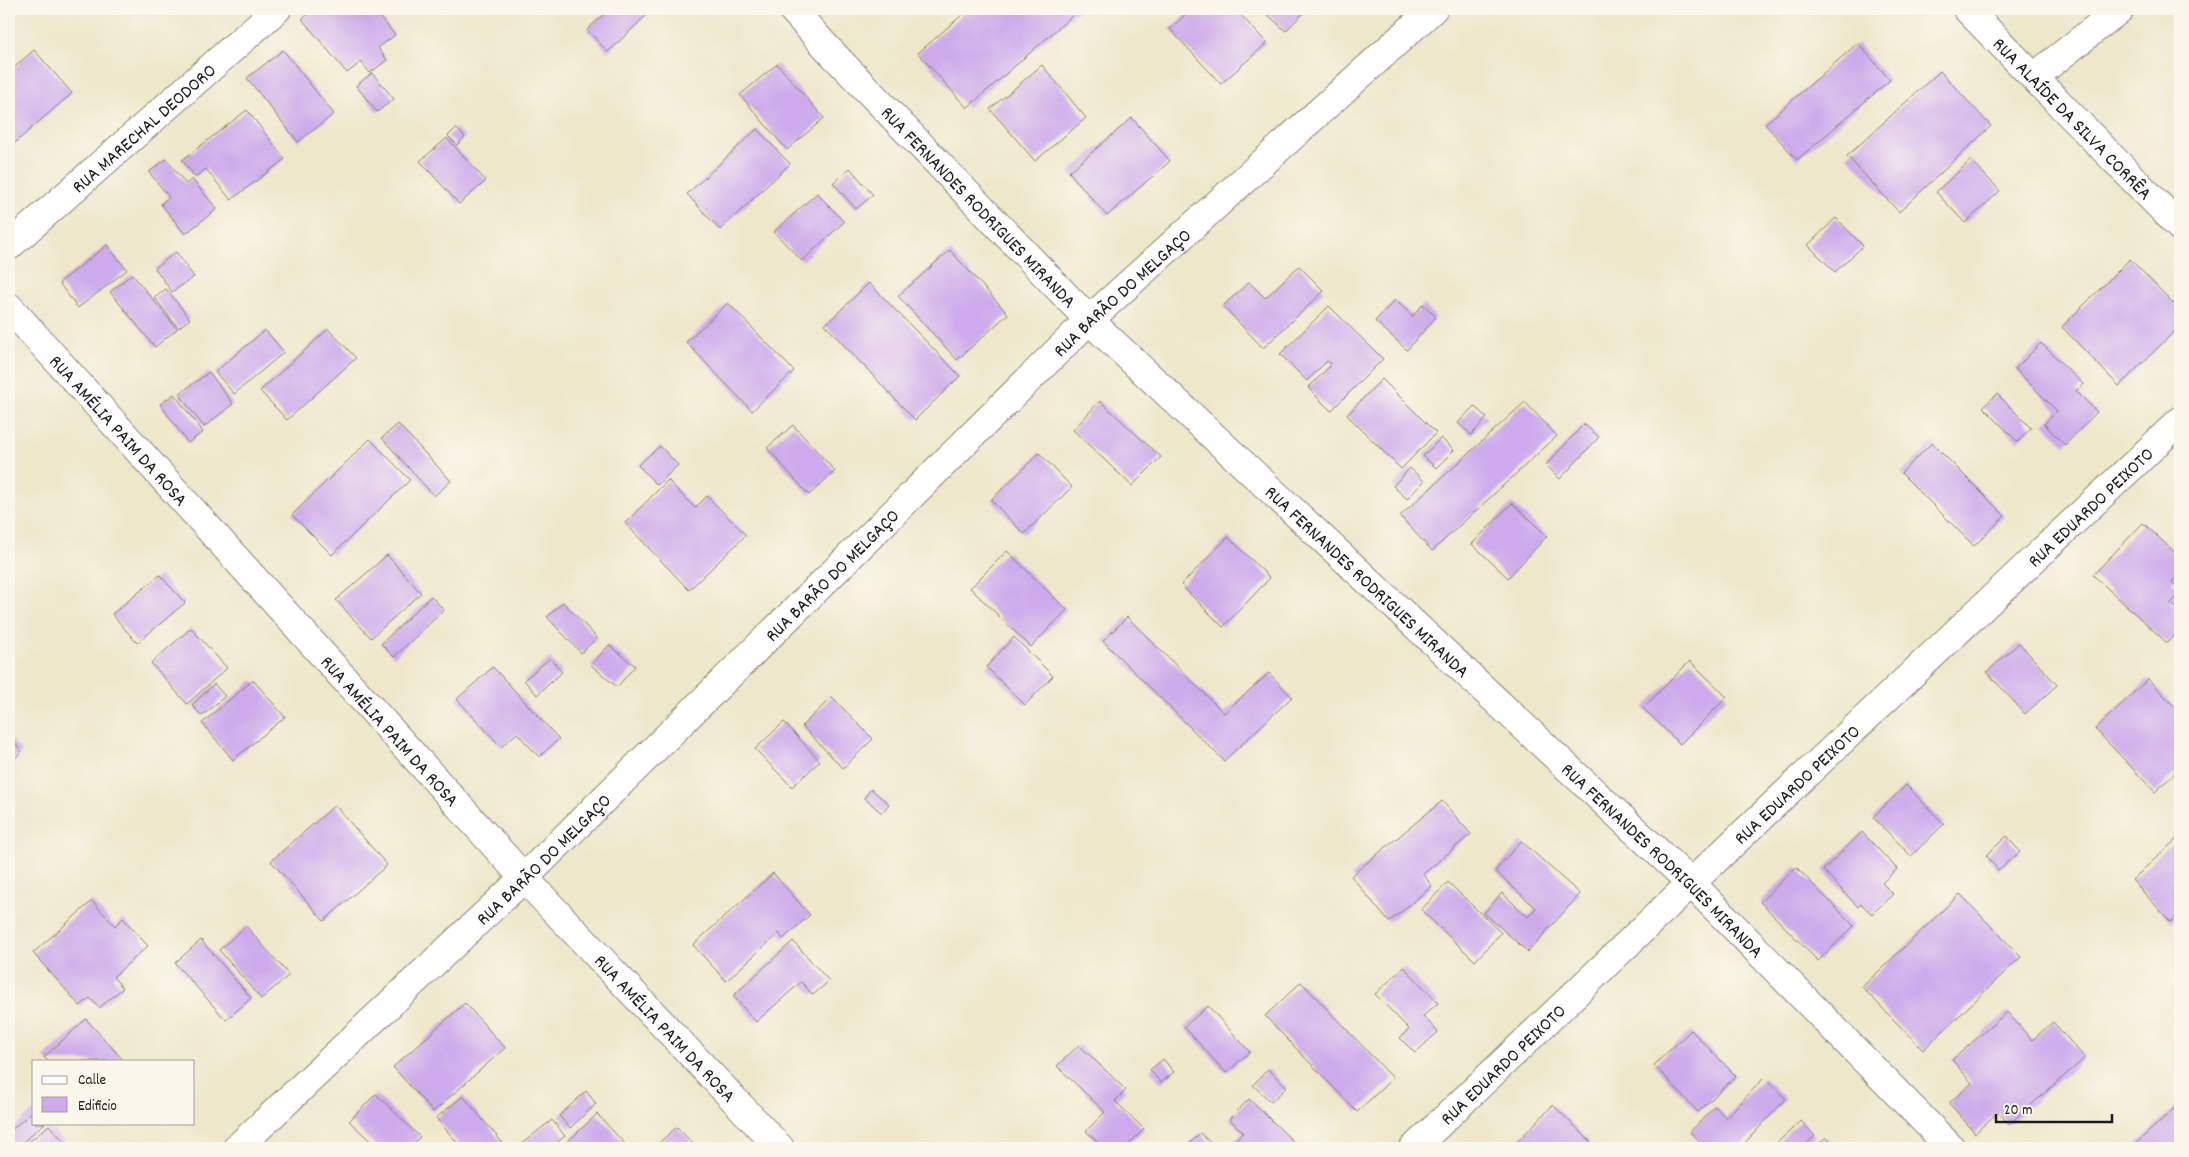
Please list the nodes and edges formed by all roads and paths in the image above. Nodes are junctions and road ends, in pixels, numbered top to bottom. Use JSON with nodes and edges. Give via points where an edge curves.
{"nodes":[{"id":1,"x":276,"y":9,"type":"edge"},
{"id":2,"x":792,"y":9,"type":"edge"},
{"id":3,"x":1433,"y":9,"type":"edge"},
{"id":4,"x":1966,"y":9,"type":"edge"},
{"id":5,"x":2120,"y":9,"type":"edge"},
{"id":6,"x":2034,"y":77,"type":"junction"},
{"id":7,"x":2180,"y":226,"type":"edge"},
{"id":8,"x":9,"y":246,"type":"edge"},
{"id":9,"x":9,"y":307,"type":"edge"},
{"id":10,"x":1089,"y":320,"type":"junction"},
{"id":11,"x":2180,"y":421,"type":"edge"},
{"id":12,"x":524,"y":878,"type":"junction"},
{"id":13,"x":1691,"y":883,"type":"junction"},
{"id":14,"x":237,"y":1148,"type":"edge"},
{"id":15,"x":780,"y":1148,"type":"edge"},
{"id":16,"x":1414,"y":1148,"type":"edge"},
{"id":17,"x":1951,"y":1148,"type":"edge"}],
"edges":[{"from":1,"to":8,"type":"street","name":"RUA MARECHAL DEODORO"},
{"from":2,"to":10,"type":"street","name":"RUA FERNANDES RODRIGUES MIRANDA"},
{"from":3,"to":10,"type":"street","name":"RUA BARÃO DO MELGAÇO"},
{"from":4,"to":6,"type":"street","name":"RUA ALAÍDE DA SILVA CORRÊA"},
{"from":5,"to":6,"type":"street"},
{"from":6,"to":7,"type":"street","name":"RUA ALAÍDE DA SILVA CORRÊA"},
{"from":9,"to":12,"type":"street","name":"RUA AMÉLIA PAIM DA ROSA"},
{"from":10,"to":12,"type":"street","name":"RUA BARÃO DO MELGAÇO"},
{"from":10,"to":13,"type":"street","name":"RUA FERNANDES RODRIGUES MIRANDA"},
{"from":11,"to":13,"type":"street","name":"RUA EDUARDO PEIXOTO"},
{"from":12,"to":14,"type":"street","name":"RUA BARÃO DO MELGAÇO"},
{"from":12,"to":15,"type":"street","name":"RUA AMÉLIA PAIM DA ROSA"},
{"from":13,"to":16,"type":"street","name":"RUA EDUARDO PEIXOTO"},
{"from":13,"to":17,"type":"street","name":"RUA FERNANDES RODRIGUES MIRANDA"}]}
